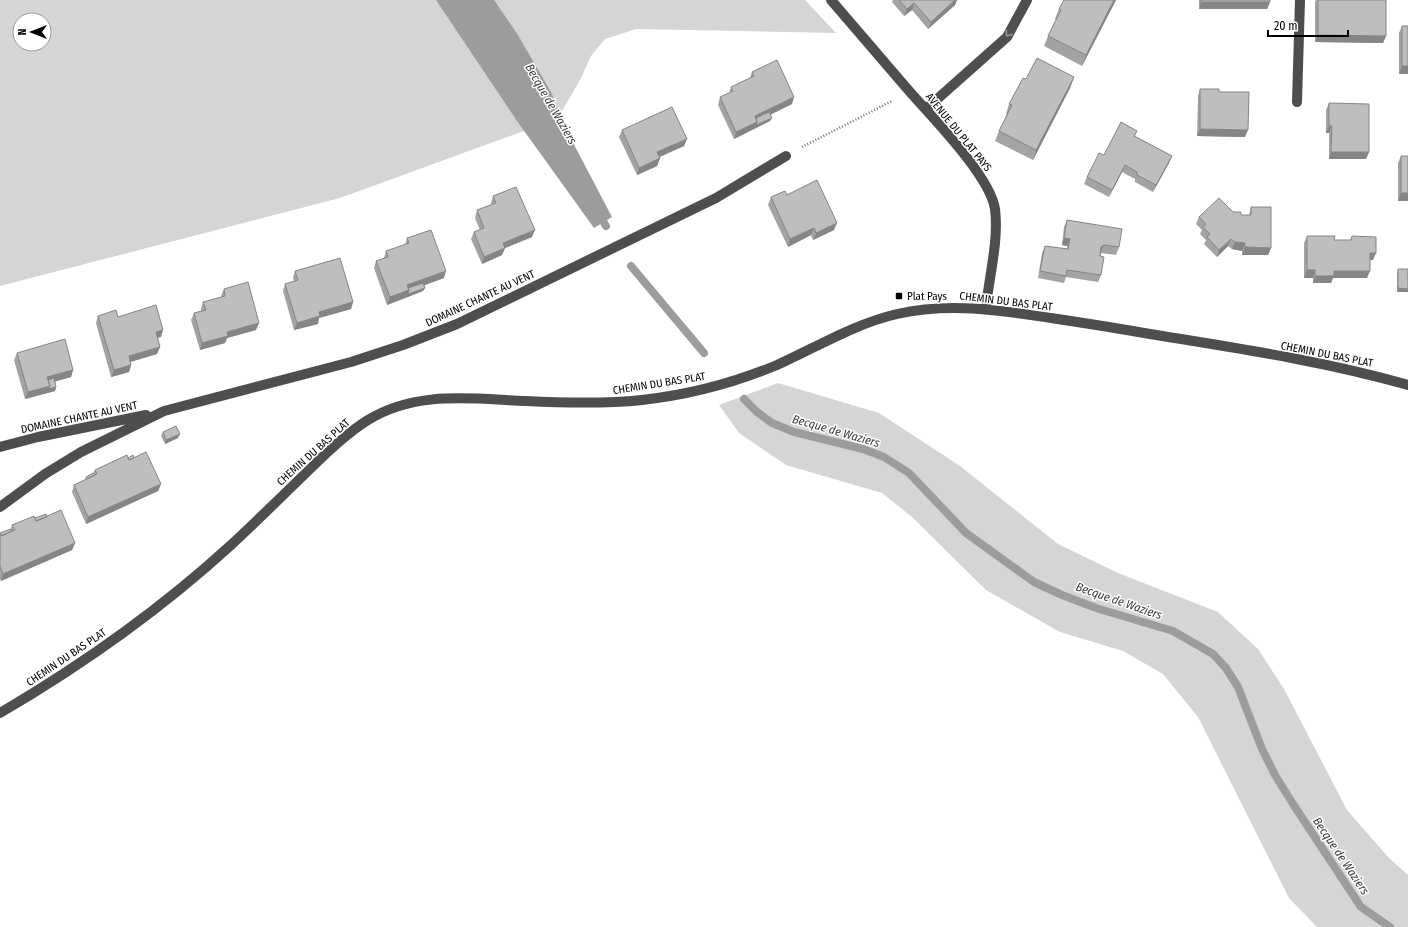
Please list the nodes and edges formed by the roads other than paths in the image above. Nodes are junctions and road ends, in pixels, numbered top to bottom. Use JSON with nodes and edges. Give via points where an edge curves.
{"nodes":[{"id":1,"x":831,"y":0,"type":"edge"},
{"id":2,"x":1027,"y":0,"type":"edge"},
{"id":3,"x":1300,"y":0,"type":"edge"},
{"id":4,"x":1297,"y":102,"type":"dead end"},
{"id":5,"x":926,"y":109,"type":"junction"},
{"id":6,"x":786,"y":156,"type":"road end"},
{"id":7,"x":986,"y":308,"type":"junction"},
{"id":8,"x":1408,"y":385,"type":"edge"},
{"id":9,"x":164,"y":411,"type":"junction"},
{"id":10,"x":0,"y":447,"type":"edge"},
{"id":11,"x":0,"y":507,"type":"edge"},
{"id":12,"x":0,"y":713,"type":"edge"}],
"edges":[{"from":1,"to":5,"type":"street","name":"AVENUE DU PLAT PAYS"},
{"from":2,"to":5,"type":"street","one_way":true,"via":[[1007,37]]},
{"from":3,"to":4,"type":"street"},
{"from":5,"to":7,"type":"street","name":"AVENUE DU PLAT PAYS","via":[[978,172],[989,190],[996,228]]},
{"from":6,"to":9,"type":"street","name":"DOMAINE CHANTE AU VENT","via":[[716,198],[457,324],[351,362]]},
{"from":7,"to":8,"type":"street","name":"CHEMIN DU BAS PLAT","via":[[1219,345],[1340,368]]},
{"from":7,"to":12,"type":"street","name":"CHEMIN DU BAS PLAT","via":[[928,308],[879,318],[845,331],[780,364],[703,390],[607,403],[442,397],[390,409],[367,420],[346,436],[230,547],[166,600],[79,663]]},
{"from":9,"to":10,"type":"street","name":"DOMAINE CHANTE AU VENT"},
{"from":9,"to":11,"type":"street","name":"DOMAINE CHANTE AU VENT","via":[[81,452],[45,474]]}]}
